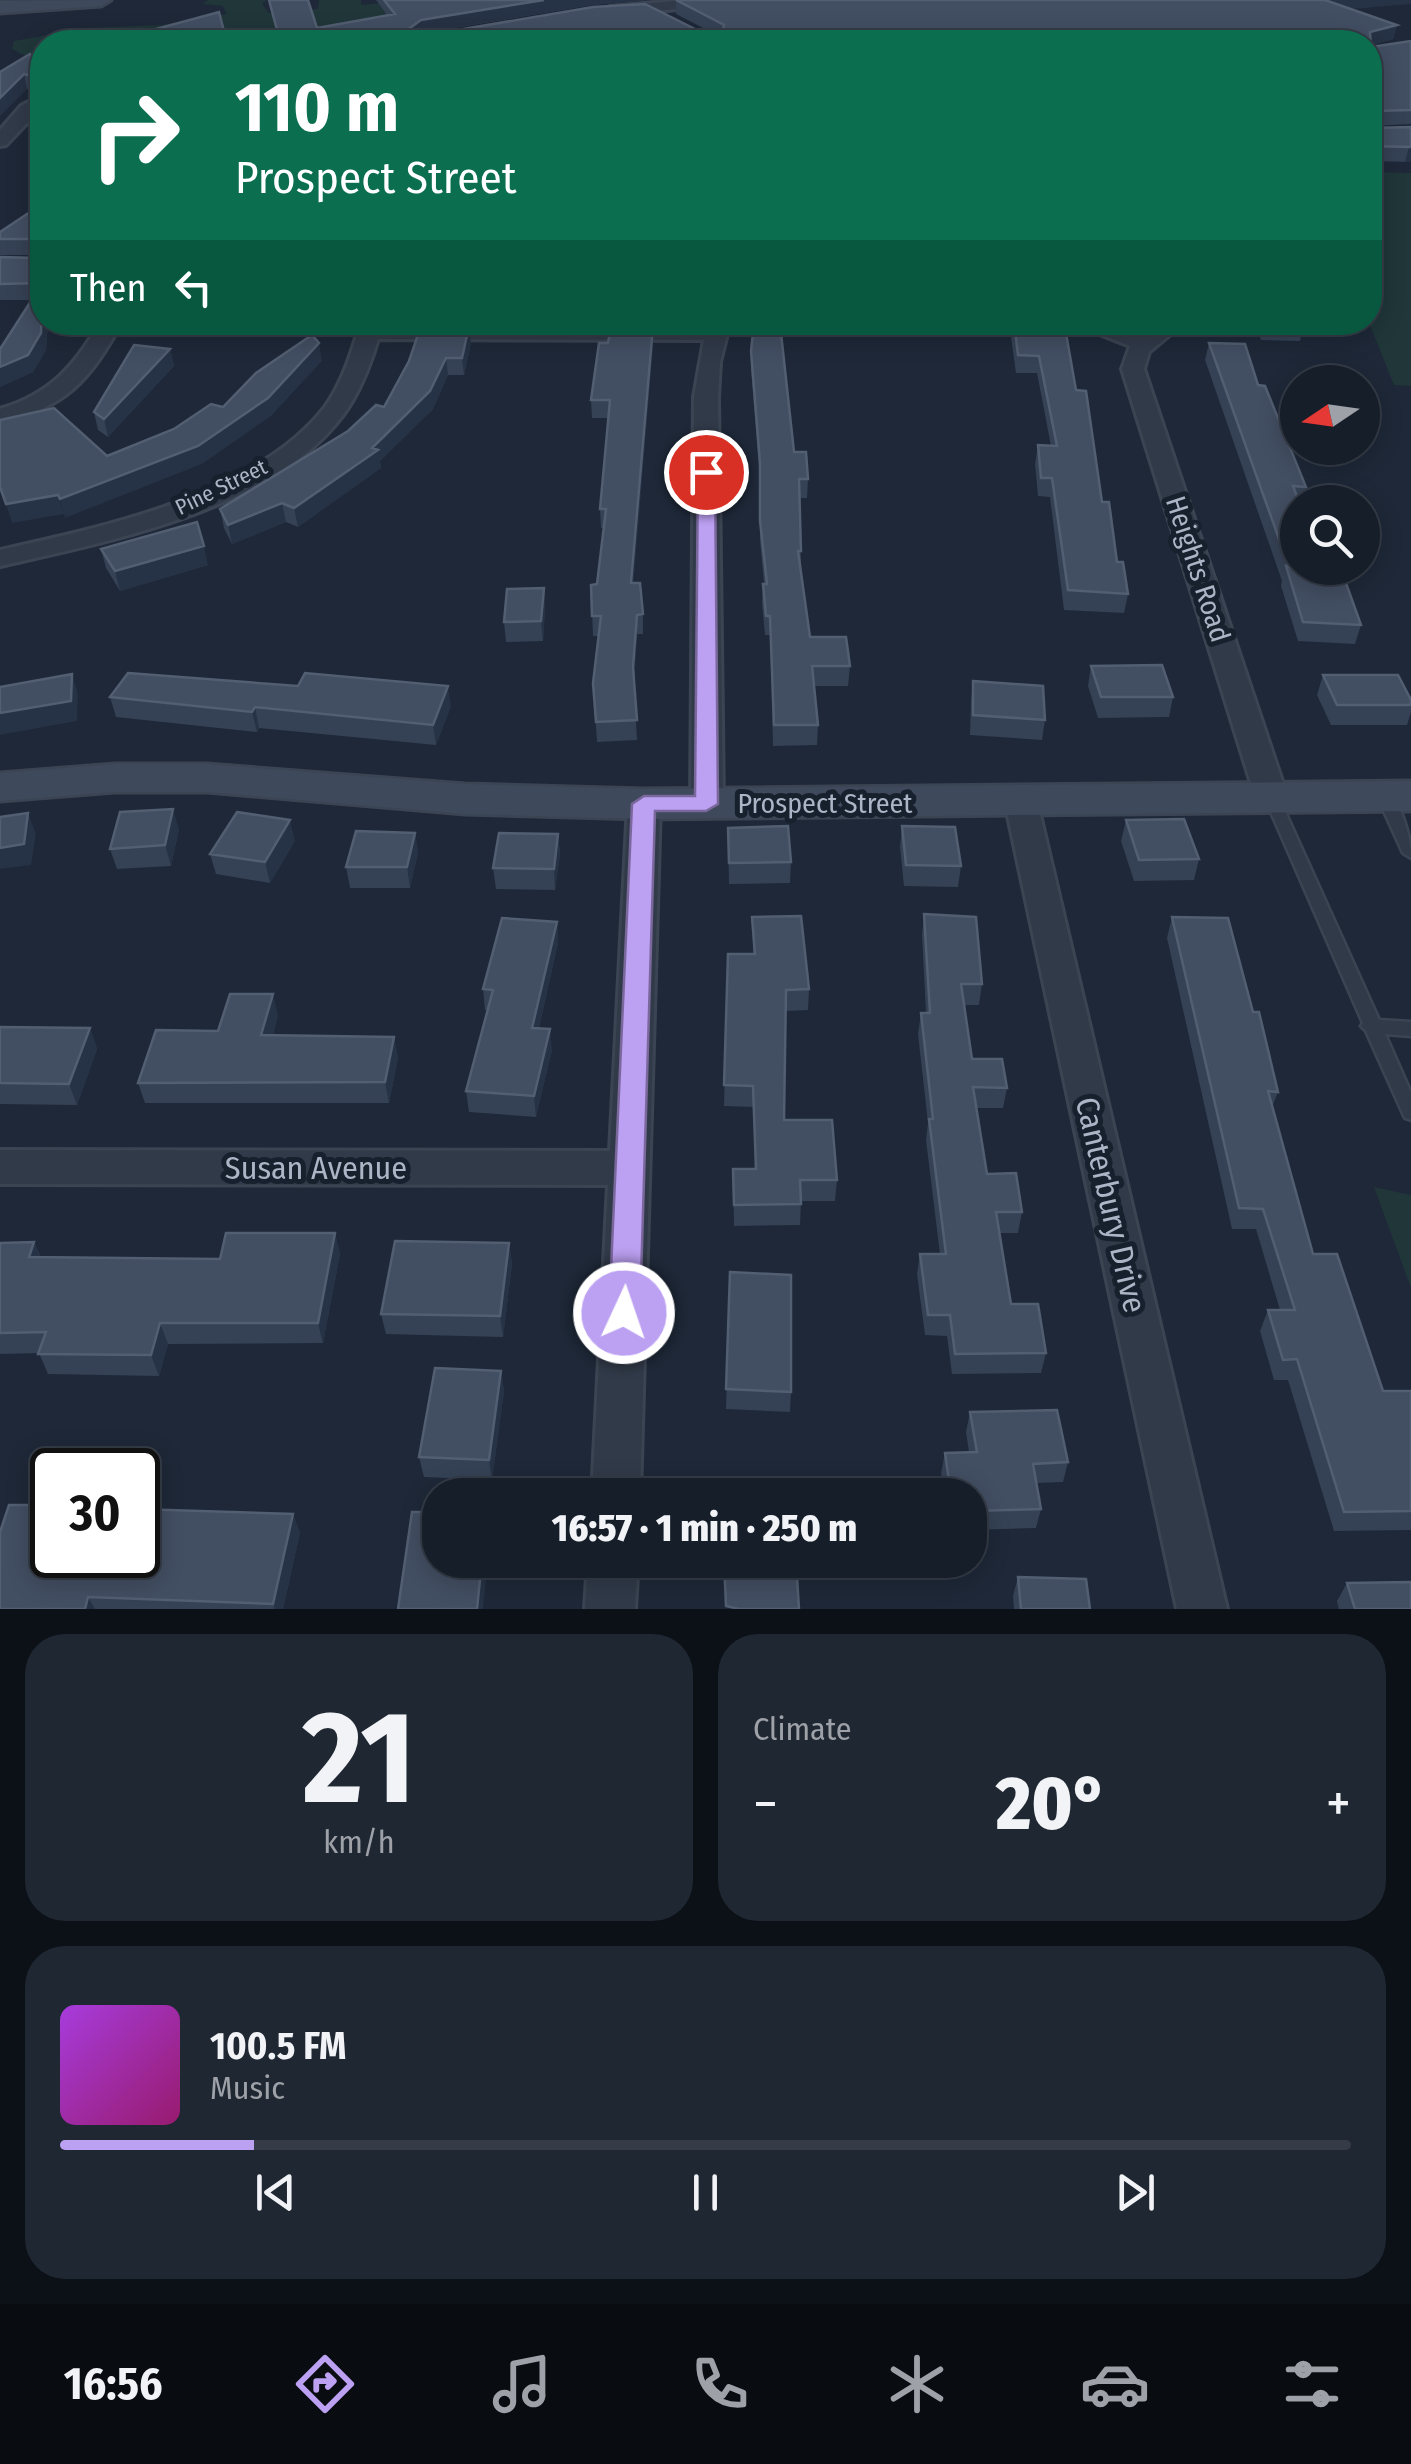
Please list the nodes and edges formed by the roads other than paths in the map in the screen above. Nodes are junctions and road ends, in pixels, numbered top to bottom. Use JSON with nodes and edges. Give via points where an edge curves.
{"nodes":[{"id":1,"x":101,"y":0,"type":"edge"},
{"id":2,"x":736,"y":0,"type":"edge"},
{"id":3,"x":0,"y":7,"type":"edge"},
{"id":4,"x":650,"y":8,"type":"junction"},
{"id":5,"x":594,"y":13,"type":"edge"},
{"id":6,"x":674,"y":24,"type":"edge"},
{"id":7,"x":30,"y":108,"type":"edge"},
{"id":8,"x":0,"y":141,"type":"edge"},
{"id":9,"x":103,"y":335,"type":"edge"},
{"id":10,"x":368,"y":335,"type":"edge"},
{"id":11,"x":716,"y":335,"type":"edge"},
{"id":12,"x":1118,"y":335,"type":"edge"},
{"id":13,"x":1157,"y":335,"type":"edge"},
{"id":14,"x":1145,"y":344,"type":"junction"},
{"id":15,"x":0,"y":416,"type":"edge"},
{"id":16,"x":0,"y":558,"type":"edge"},
{"id":17,"x":0,"y":787,"type":"edge"},
{"id":18,"x":1271,"y":796,"type":"junction"},
{"id":19,"x":1397,"y":796,"type":"edge"},
{"id":20,"x":1021,"y":802,"type":"junction"},
{"id":21,"x":644,"y":804,"type":"junction"},
{"id":22,"x":706,"y":804,"type":"junction"},
{"id":23,"x":1411,"y":853,"type":"edge"},
{"id":24,"x":1370,"y":1026,"type":"junction"},
{"id":25,"x":1411,"y":1028,"type":"edge"},
{"id":26,"x":1411,"y":1112,"type":"edge"},
{"id":27,"x":0,"y":1168,"type":"edge"},
{"id":28,"x":631,"y":1168,"type":"junction"},
{"id":29,"x":617,"y":1478,"type":"edge"},
{"id":30,"x":611,"y":1578,"type":"edge"},
{"id":31,"x":610,"y":1609,"type":"edge"},
{"id":32,"x":1202,"y":1609,"type":"edge"}],
"edges":[{"from":1,"to":3,"type":"main road"},
{"from":2,"to":4,"type":"street"},
{"from":4,"to":5,"type":"street"},
{"from":4,"to":6,"type":"street"},
{"from":7,"to":8,"type":"street"},
{"from":9,"to":15,"type":"street","via":[[70,385]]},
{"from":10,"to":16,"type":"street","name":"Pine Street","via":[[328,418],[272,464],[150,520]]},
{"from":11,"to":22,"type":"street","via":[[706,397]]},
{"from":12,"to":14,"type":"street"},
{"from":13,"to":14,"type":"street"},
{"from":14,"to":18,"type":"street","name":"Heights Road","via":[[1133,368]]},
{"from":17,"to":21,"type":"main road","name":"Prospect Street","via":[[207,778],[465,799]]},
{"from":18,"to":19,"type":"main road","name":"Prospect Street"},
{"from":18,"to":20,"type":"main road","name":"Prospect Street"},
{"from":18,"to":24,"type":"lane"},
{"from":19,"to":23,"type":"lane"},
{"from":20,"to":22,"type":"main road","name":"Prospect Street"},
{"from":20,"to":32,"type":"street","name":"Canterbury Drive"},
{"from":21,"to":22,"type":"main road","name":"Prospect Street"},
{"from":21,"to":28,"type":"street"},
{"from":24,"to":25,"type":"lane"},
{"from":24,"to":26,"type":"lane"},
{"from":27,"to":28,"type":"street","name":"Susan Avenue"},
{"from":28,"to":29,"type":"street"},
{"from":30,"to":31,"type":"street"}]}
